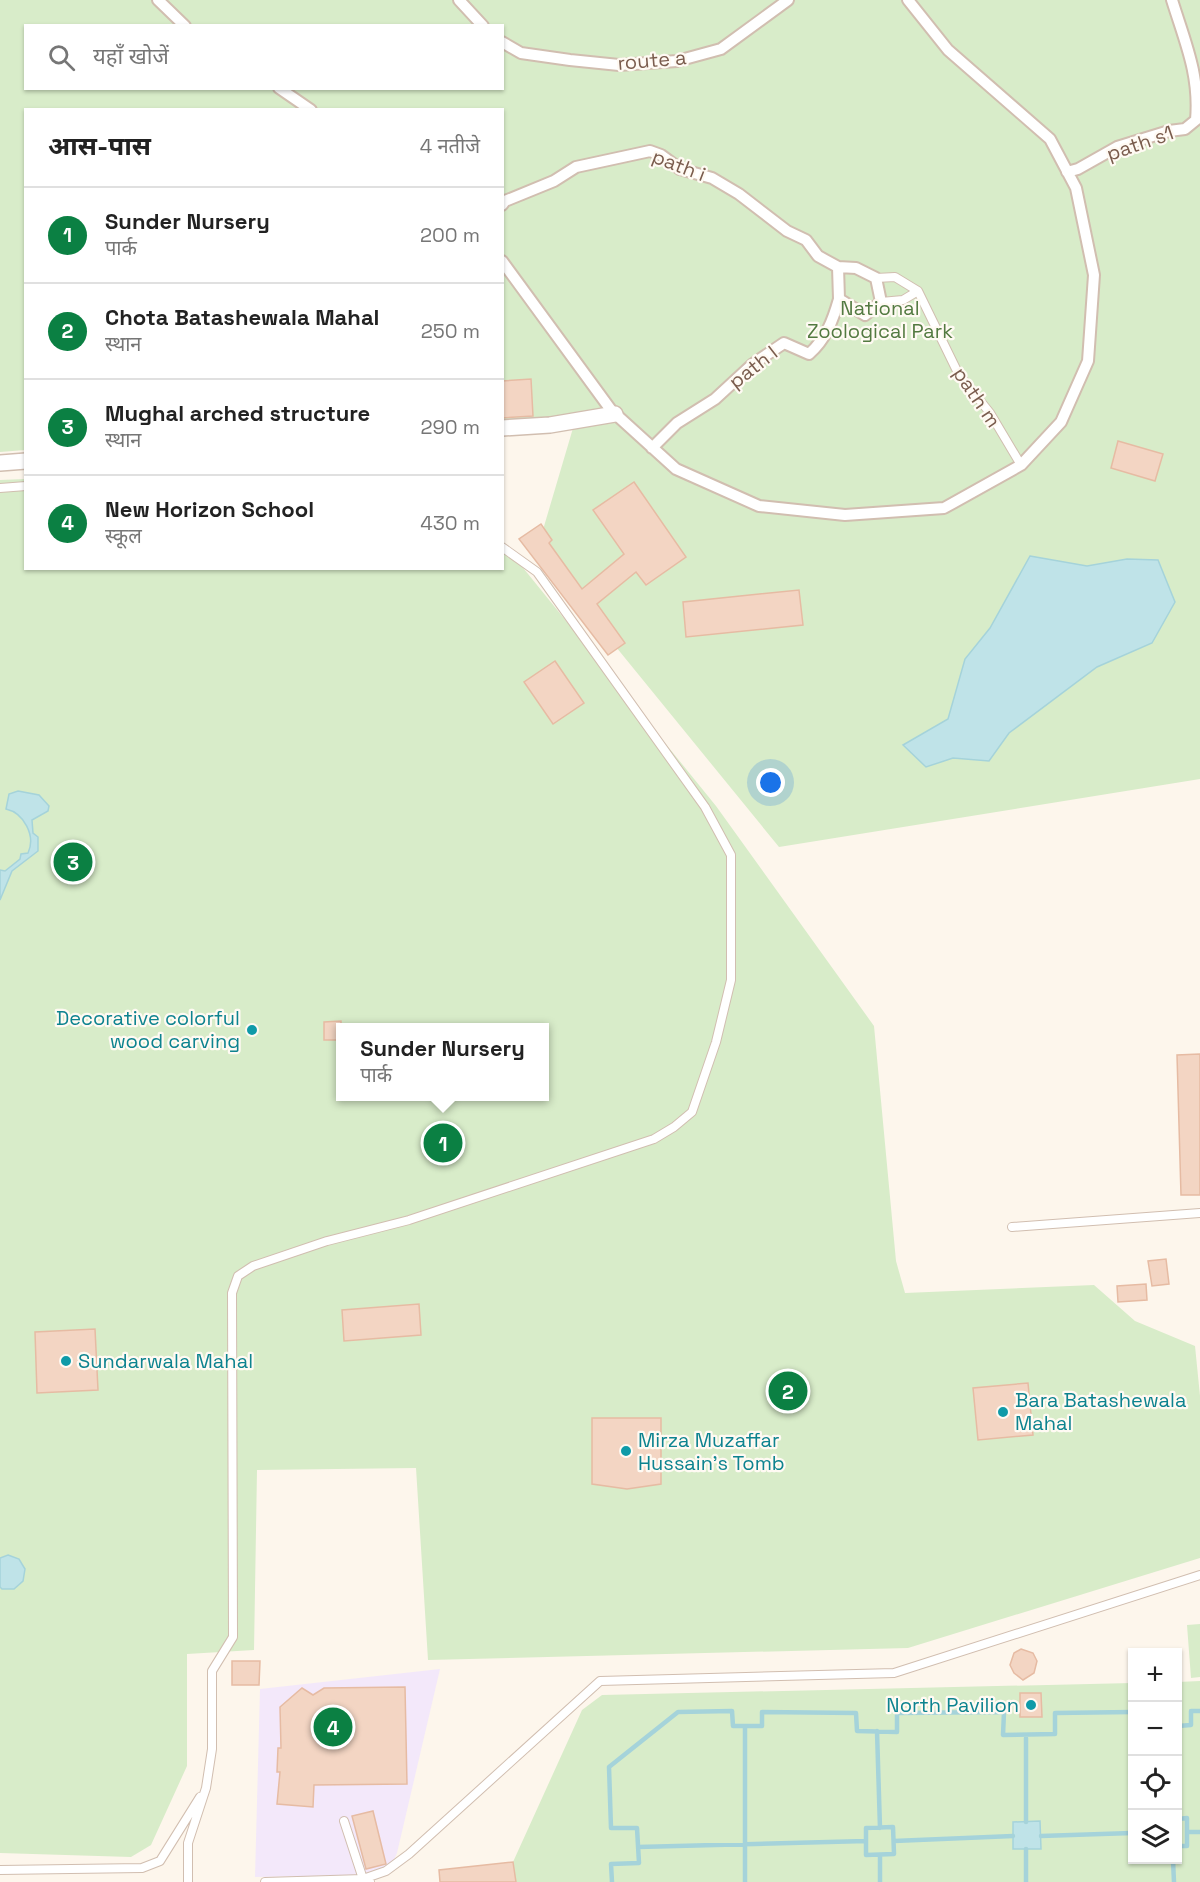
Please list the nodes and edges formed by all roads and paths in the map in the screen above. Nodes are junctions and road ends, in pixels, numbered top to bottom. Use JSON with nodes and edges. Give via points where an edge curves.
{"nodes":[{"id":1,"x":158,"y":0,"type":"edge"},
{"id":2,"x":459,"y":0,"type":"edge"},
{"id":3,"x":788,"y":0,"type":"edge"},
{"id":4,"x":908,"y":0,"type":"edge"},
{"id":5,"x":1172,"y":0,"type":"edge"},
{"id":6,"x":183,"y":24,"type":"edge"},
{"id":7,"x":481,"y":24,"type":"edge"},
{"id":8,"x":504,"y":43,"type":"edge"},
{"id":9,"x":282,"y":90,"type":"edge"},
{"id":10,"x":308,"y":108,"type":"edge"},
{"id":11,"x":1067,"y":172,"type":"junction"},
{"id":12,"x":504,"y":203,"type":"edge"},
{"id":13,"x":504,"y":264,"type":"edge"},
{"id":14,"x":838,"y":267,"type":"junction"},
{"id":15,"x":876,"y":278,"type":"junction"},
{"id":16,"x":918,"y":291,"type":"junction"},
{"id":17,"x":839,"y":299,"type":"junction"},
{"id":18,"x":881,"y":303,"type":"junction"},
{"id":19,"x":615,"y":414,"type":"junction"},
{"id":20,"x":504,"y":428,"type":"edge"},
{"id":21,"x":652,"y":448,"type":"junction"},
{"id":22,"x":24,"y":461,"type":"edge"},
{"id":23,"x":0,"y":463,"type":"edge"},
{"id":24,"x":1021,"y":465,"type":"junction"},
{"id":25,"x":24,"y":486,"type":"edge"},
{"id":26,"x":0,"y":488,"type":"edge"},
{"id":27,"x":504,"y":548,"type":"edge"},
{"id":28,"x":1200,"y":1213,"type":"edge"},
{"id":29,"x":1012,"y":1227,"type":"dead end"},
{"id":30,"x":1200,"y":1575,"type":"edge"},
{"id":31,"x":206,"y":1788,"type":"junction"},
{"id":32,"x":344,"y":1821,"type":"dead end"},
{"id":33,"x":0,"y":1870,"type":"edge"},
{"id":34,"x":366,"y":1880,"type":"edge"},
{"id":35,"x":188,"y":1882,"type":"edge"},
{"id":36,"x":265,"y":1882,"type":"edge"}],
"edges":[{"from":1,"to":6,"type":"street"},
{"from":2,"to":7,"type":"street"},
{"from":3,"to":8,"type":"street","name":"route a","via":[[721,49],[678,61],[620,64],[570,60],[521,52]]},
{"from":4,"to":11,"type":"street","via":[[948,50],[1050,139]]},
{"from":5,"to":11,"type":"street","name":"path s1","via":[[1199,84],[1196,120],[1185,129],[1169,130],[1117,147]]},
{"from":9,"to":10,"type":"street"},
{"from":11,"to":24,"type":"street","via":[[1076,188],[1094,275],[1088,361],[1061,422]]},
{"from":12,"to":14,"type":"street","name":"path i","via":[[576,167],[650,151],[680,169],[712,178],[739,194],[806,240],[818,256]]},
{"from":13,"to":19,"type":"street"},
{"from":14,"to":15,"type":"street","name":"path i","via":[[856,268]]},
{"from":14,"to":17,"type":"street"},
{"from":15,"to":16,"type":"lane","via":[[895,277]]},
{"from":15,"to":18,"type":"street"},
{"from":16,"to":18,"type":"lane","via":[[903,300]]},
{"from":16,"to":24,"type":"lane","name":"path m","via":[[958,373],[990,413]]},
{"from":17,"to":18,"type":"street","via":[[865,315]]},
{"from":17,"to":21,"type":"street","name":"path l","via":[[827,331],[809,354],[784,343],[753,364],[715,399],[677,423]]},
{"from":19,"to":20,"type":"street"},
{"from":19,"to":21,"type":"street"},
{"from":21,"to":24,"type":"street","via":[[676,469],[759,506],[845,515],[944,508]]},
{"from":22,"to":23,"type":"street"},
{"from":25,"to":26,"type":"lane"},
{"from":27,"to":31,"type":"lane","via":[[537,572],[705,807],[731,855],[731,980],[716,1042],[692,1112],[674,1127],[654,1139],[409,1220],[327,1241],[253,1266],[238,1276],[232,1293],[233,1637],[212,1671],[212,1749]]},
{"from":28,"to":29,"type":"lane"},
{"from":30,"to":34,"type":"lane","via":[[894,1673],[600,1681],[409,1854]]},
{"from":31,"to":33,"type":"lane","via":[[160,1860],[142,1868]]},
{"from":31,"to":35,"type":"lane","via":[[188,1844]]},
{"from":32,"to":34,"type":"lane"},
{"from":34,"to":36,"type":"lane"}]}
